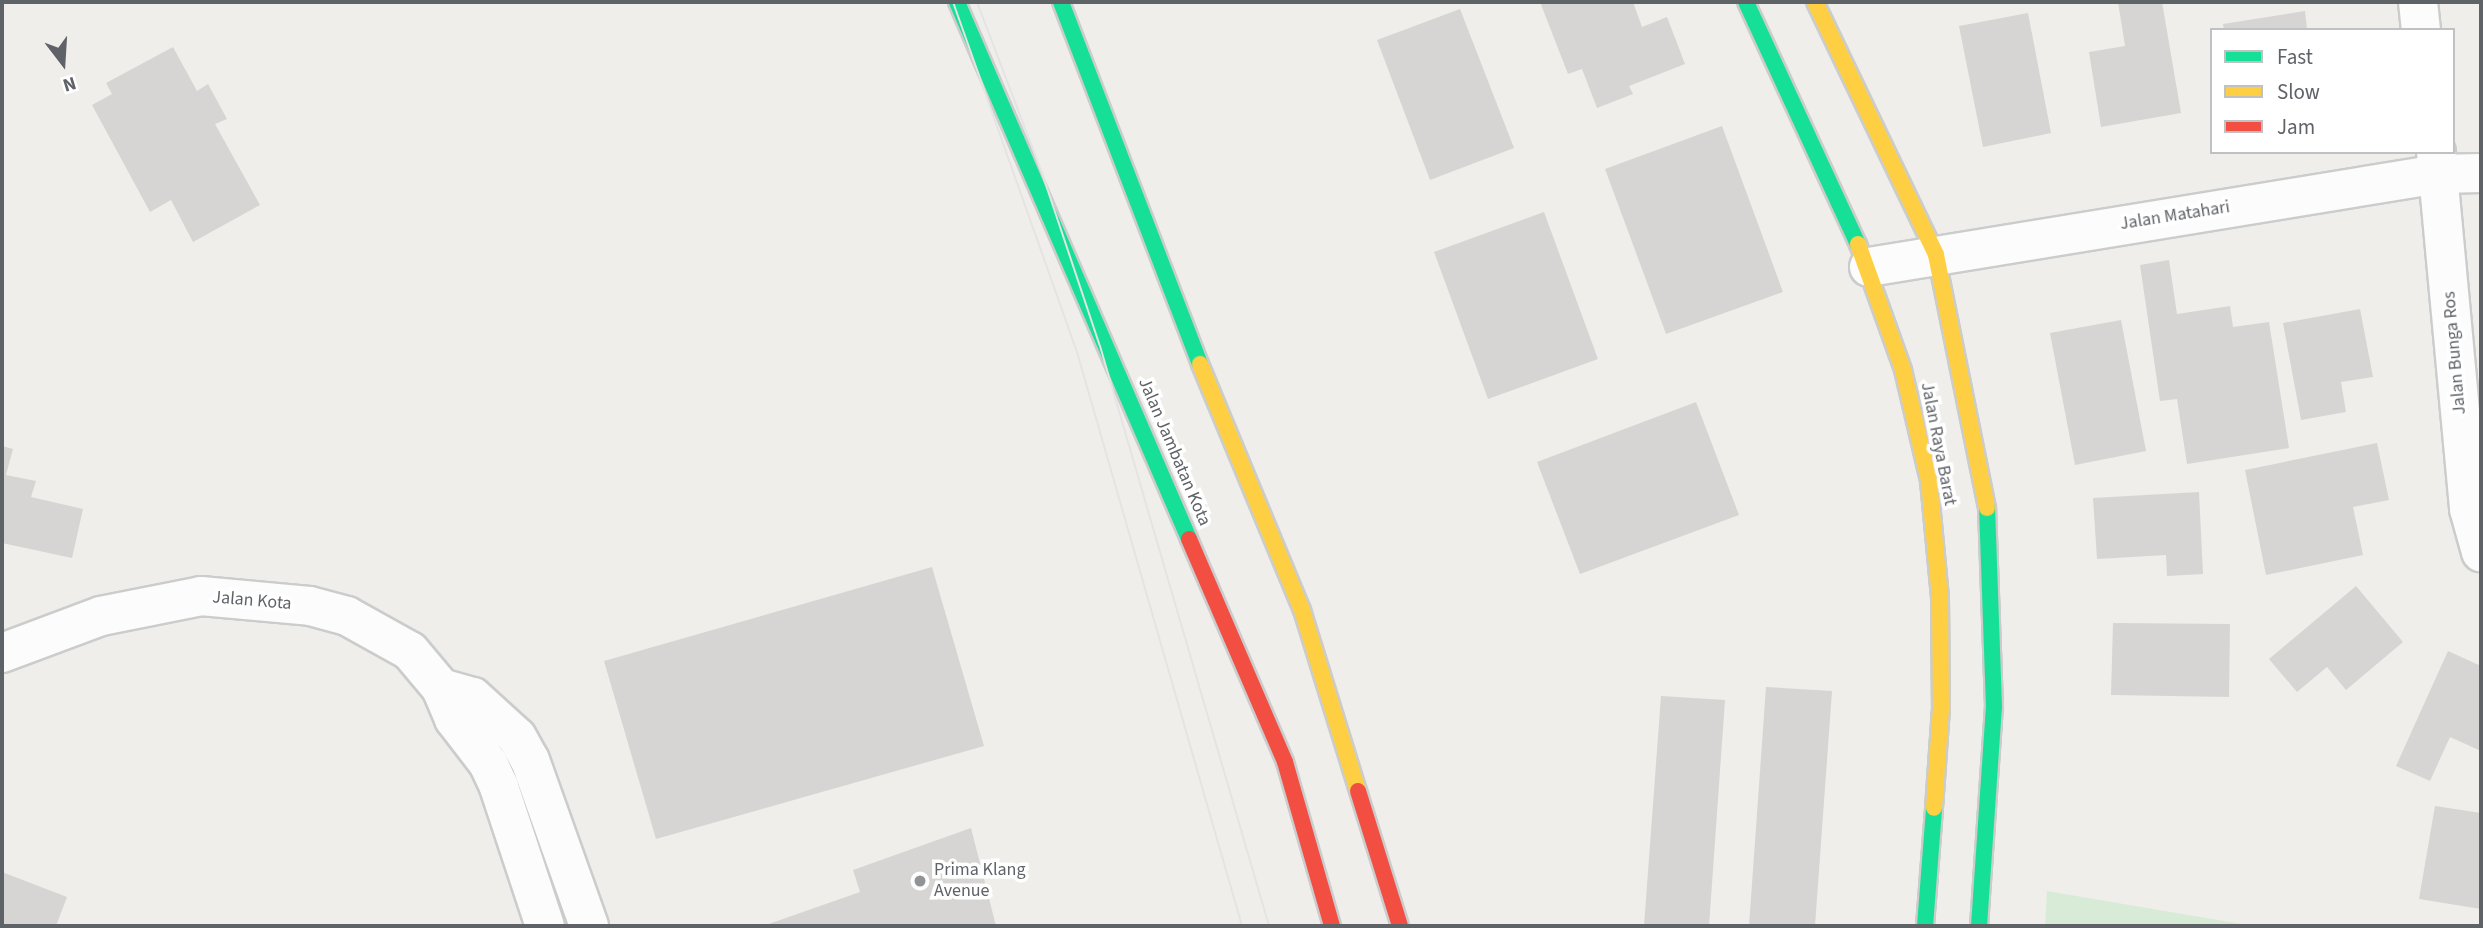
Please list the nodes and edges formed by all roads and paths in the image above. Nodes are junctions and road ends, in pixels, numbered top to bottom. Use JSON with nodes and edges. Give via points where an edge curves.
{"nodes":[{"id":1,"x":957,"y":2,"type":"edge"},
{"id":2,"x":1061,"y":2,"type":"edge"},
{"id":3,"x":1746,"y":2,"type":"edge"},
{"id":4,"x":1815,"y":2,"type":"edge"},
{"id":5,"x":2418,"y":2,"type":"edge"},
{"id":6,"x":2421,"y":28,"type":"edge"},
{"id":7,"x":2437,"y":163,"type":"edge"},
{"id":8,"x":2481,"y":173,"type":"edge"},
{"id":9,"x":1936,"y":255,"type":"junction"},
{"id":10,"x":1870,"y":267,"type":"junction"},
{"id":11,"x":2481,"y":552,"type":"edge"},
{"id":12,"x":2,"y":653,"type":"edge"},
{"id":13,"x":441,"y":688,"type":"junction"},
{"id":14,"x":545,"y":926,"type":"edge"},
{"id":15,"x":589,"y":926,"type":"edge"},
{"id":16,"x":1332,"y":926,"type":"edge"},
{"id":17,"x":1400,"y":926,"type":"edge"},
{"id":18,"x":1925,"y":926,"type":"edge"},
{"id":19,"x":1979,"y":926,"type":"edge"}],
"edges":[{"from":1,"to":16,"type":"main road","name":"Jalan Jambatan Kota","via":[[1285,762]]},
{"from":2,"to":17,"type":"main road","via":[[1192,345],[1301,610]]},
{"from":3,"to":10,"type":"main road","name":"Jalan Raya Barat"},
{"from":4,"to":9,"type":"main road","name":"Jalan Raya Barat"},
{"from":5,"to":6,"type":"street"},
{"from":7,"to":8,"type":"street","name":"Jalan Matahari"},
{"from":7,"to":9,"type":"street","name":"Jalan Matahari"},
{"from":7,"to":11,"type":"street","name":"Jalan Bunga Ros","via":[[2469,509]]},
{"from":9,"to":10,"type":"street","name":"Jalan Matahari"},
{"from":9,"to":19,"type":"main road","name":"Jalan Raya Barat","via":[[1986,491],[1994,707]]},
{"from":10,"to":18,"type":"main road","name":"Jalan Raya Barat","via":[[1903,370],[1929,481],[1940,598],[1941,708]]},
{"from":12,"to":13,"type":"street","name":"Jalan Kota","via":[[101,616],[201,596],[310,606],[347,616],[410,651]]},
{"from":13,"to":14,"type":"street","name":"Jalan Kota","via":[[454,719],[494,775]]},
{"from":13,"to":15,"type":"street","via":[[473,697],[517,737],[530,760]]}]}
